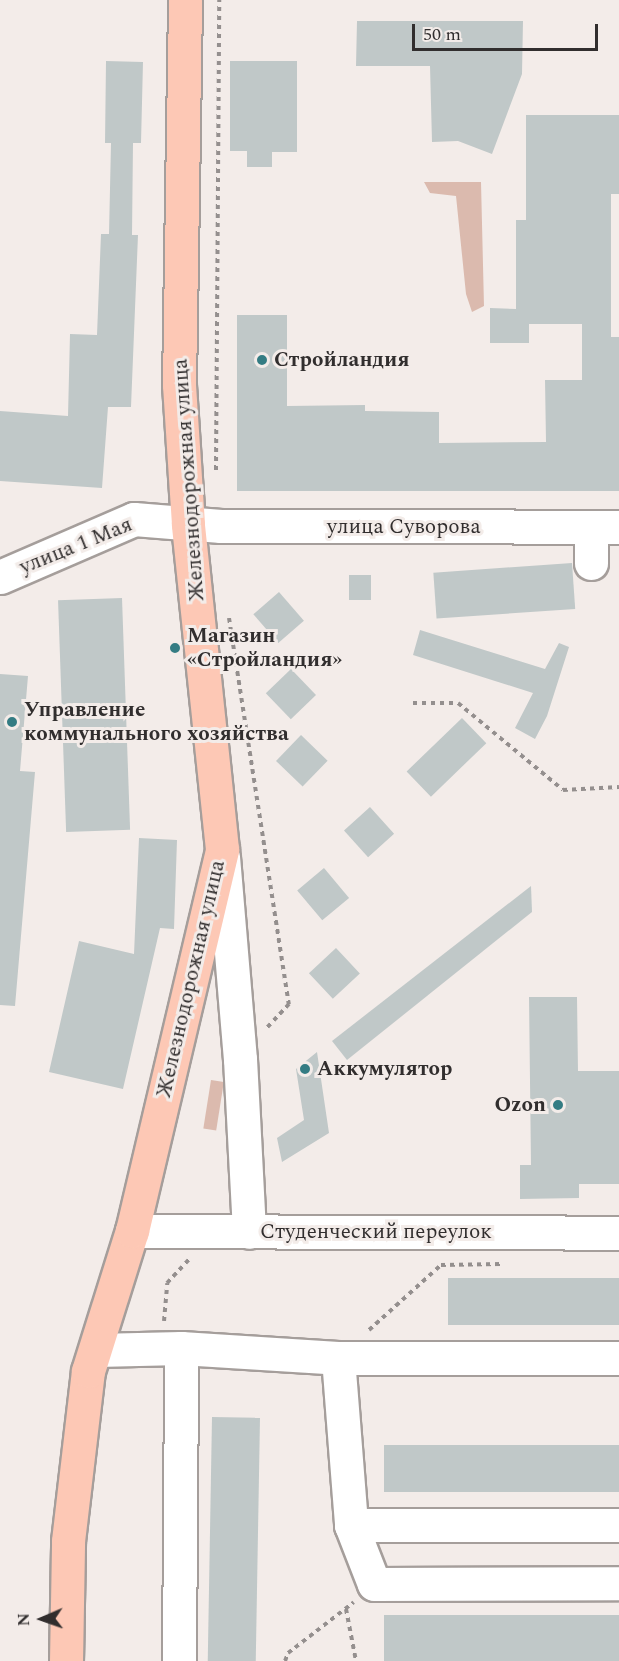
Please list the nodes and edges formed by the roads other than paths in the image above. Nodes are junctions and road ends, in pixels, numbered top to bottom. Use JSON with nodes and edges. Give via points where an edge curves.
{"nodes":[{"id":1,"x":184,"y":0,"type":"edge"},
{"id":2,"x":188,"y":524,"type":"junction"},
{"id":3,"x":605,"y":527,"type":"edge"},
{"id":4,"x":591,"y":563,"type":"dead end"},
{"id":5,"x":0,"y":577,"type":"edge"},
{"id":6,"x":222,"y":849,"type":"junction"},
{"id":7,"x":132,"y":1231,"type":"junction"},
{"id":8,"x":249,"y":1232,"type":"junction"},
{"id":9,"x":619,"y":1233,"type":"edge"},
{"id":10,"x":172,"y":1348,"type":"junction"},
{"id":11,"x":96,"y":1350,"type":"junction"},
{"id":12,"x":338,"y":1358,"type":"junction"},
{"id":13,"x":619,"y":1358,"type":"edge"},
{"id":14,"x":351,"y":1525,"type":"junction"},
{"id":15,"x":619,"y":1525,"type":"edge"},
{"id":16,"x":619,"y":1583,"type":"edge"},
{"id":17,"x":66,"y":1661,"type":"edge"},
{"id":18,"x":179,"y":1661,"type":"edge"}],
"edges":[{"from":1,"to":2,"type":"main road","name":"Железнодорожная улица","via":[[179,385]]},
{"from":2,"to":3,"type":"street","name":"улица Суворова"},
{"from":2,"to":5,"type":"street","name":"улица 1 Мая","via":[[134,519]]},
{"from":2,"to":6,"type":"main road","name":"Железнодорожная улица"},
{"from":3,"to":4,"type":"street"},
{"from":6,"to":7,"type":"main road","name":"Железнодорожная улица"},
{"from":6,"to":8,"type":"street","via":[[240,1059]]},
{"from":7,"to":8,"type":"street","name":"Студенческий переулок"},
{"from":7,"to":11,"type":"main road","name":"Железнодорожная улица"},
{"from":8,"to":9,"type":"street","name":"Студенческий переулок"},
{"from":10,"to":11,"type":"street"},
{"from":10,"to":12,"type":"street"},
{"from":10,"to":18,"type":"street"},
{"from":11,"to":17,"type":"main road","name":"Железнодорожная улица","via":[[88,1371],[68,1540]]},
{"from":12,"to":13,"type":"street"},
{"from":12,"to":14,"type":"street"},
{"from":14,"to":15,"type":"street"},
{"from":14,"to":16,"type":"street","via":[[374,1584]]}]}
